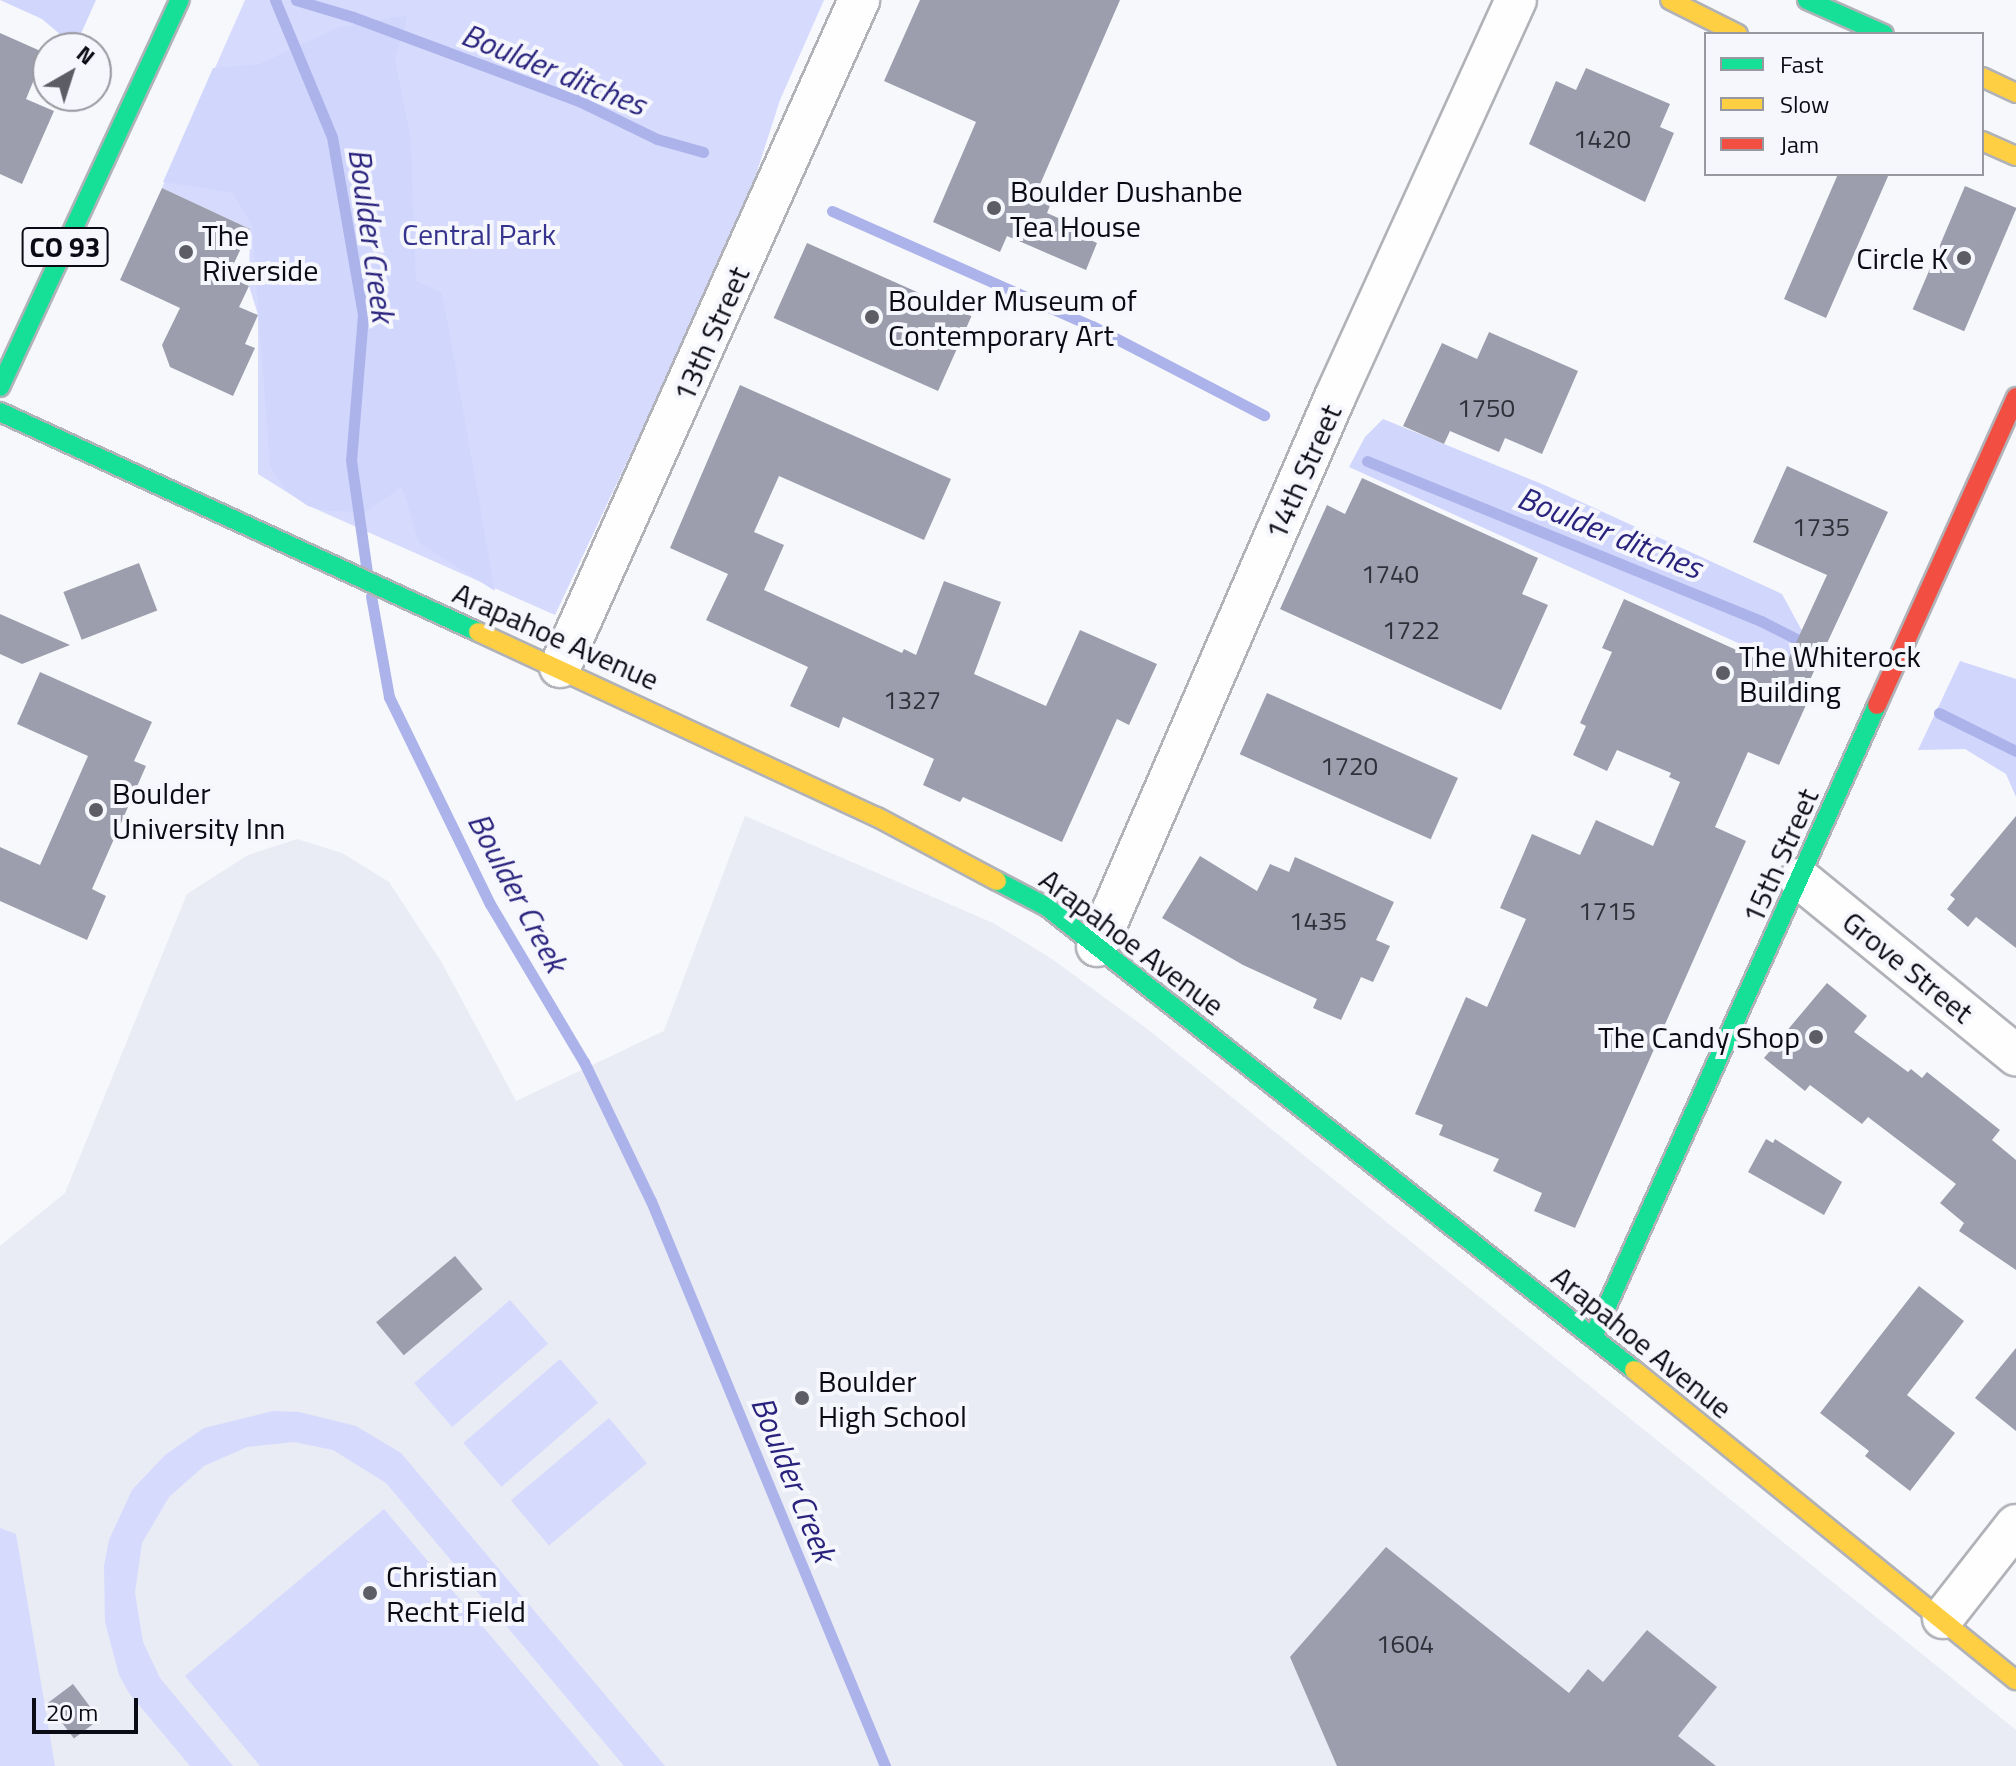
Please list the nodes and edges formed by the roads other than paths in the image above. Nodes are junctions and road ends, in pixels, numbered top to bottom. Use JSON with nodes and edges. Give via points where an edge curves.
{"nodes":[{"id":1,"x":180,"y":0,"type":"edge"},
{"id":2,"x":859,"y":0,"type":"edge"},
{"id":3,"x":1516,"y":0,"type":"edge"},
{"id":4,"x":1670,"y":0,"type":"edge"},
{"id":5,"x":1807,"y":0,"type":"edge"},
{"id":6,"x":1734,"y":32,"type":"edge"},
{"id":7,"x":1879,"y":32,"type":"edge"},
{"id":8,"x":1984,"y":78,"type":"edge"},
{"id":9,"x":2016,"y":93,"type":"edge"},
{"id":10,"x":1984,"y":142,"type":"edge"},
{"id":11,"x":2016,"y":156,"type":"edge"},
{"id":12,"x":0,"y":387,"type":"edge"},
{"id":13,"x":2016,"y":397,"type":"edge"},
{"id":14,"x":0,"y":412,"type":"edge"},
{"id":15,"x":560,"y":667,"type":"junction"},
{"id":16,"x":1800,"y":879,"type":"junction"},
{"id":17,"x":1097,"y":946,"type":"junction"},
{"id":18,"x":2016,"y":1055,"type":"edge"},
{"id":19,"x":1593,"y":1337,"type":"junction"},
{"id":20,"x":2016,"y":1525,"type":"edge"},
{"id":21,"x":1943,"y":1618,"type":"junction"},
{"id":22,"x":2016,"y":1680,"type":"edge"}],
"edges":[{"from":1,"to":12,"type":"main road","number":"CO 93"},
{"from":2,"to":15,"type":"street","name":"13th Street"},
{"from":3,"to":17,"type":"street","name":"14th Street","via":[[1341,385]]},
{"from":4,"to":6,"type":"main road"},
{"from":5,"to":7,"type":"main road"},
{"from":8,"to":9,"type":"main road"},
{"from":10,"to":11,"type":"main road"},
{"from":13,"to":16,"type":"main road","name":"15th Street"},
{"from":14,"to":15,"type":"main road","name":"Arapahoe Avenue"},
{"from":15,"to":17,"type":"main road","name":"Arapahoe Avenue","via":[[948,852],[1047,907]]},
{"from":16,"to":18,"type":"street","name":"Grove Street"},
{"from":16,"to":19,"type":"main road","name":"15th Street"},
{"from":17,"to":19,"type":"main road","name":"Arapahoe Avenue"},
{"from":19,"to":21,"type":"main road","name":"Arapahoe Avenue"},
{"from":20,"to":21,"type":"street"},
{"from":21,"to":22,"type":"main road","name":"Arapahoe Avenue"}]}
